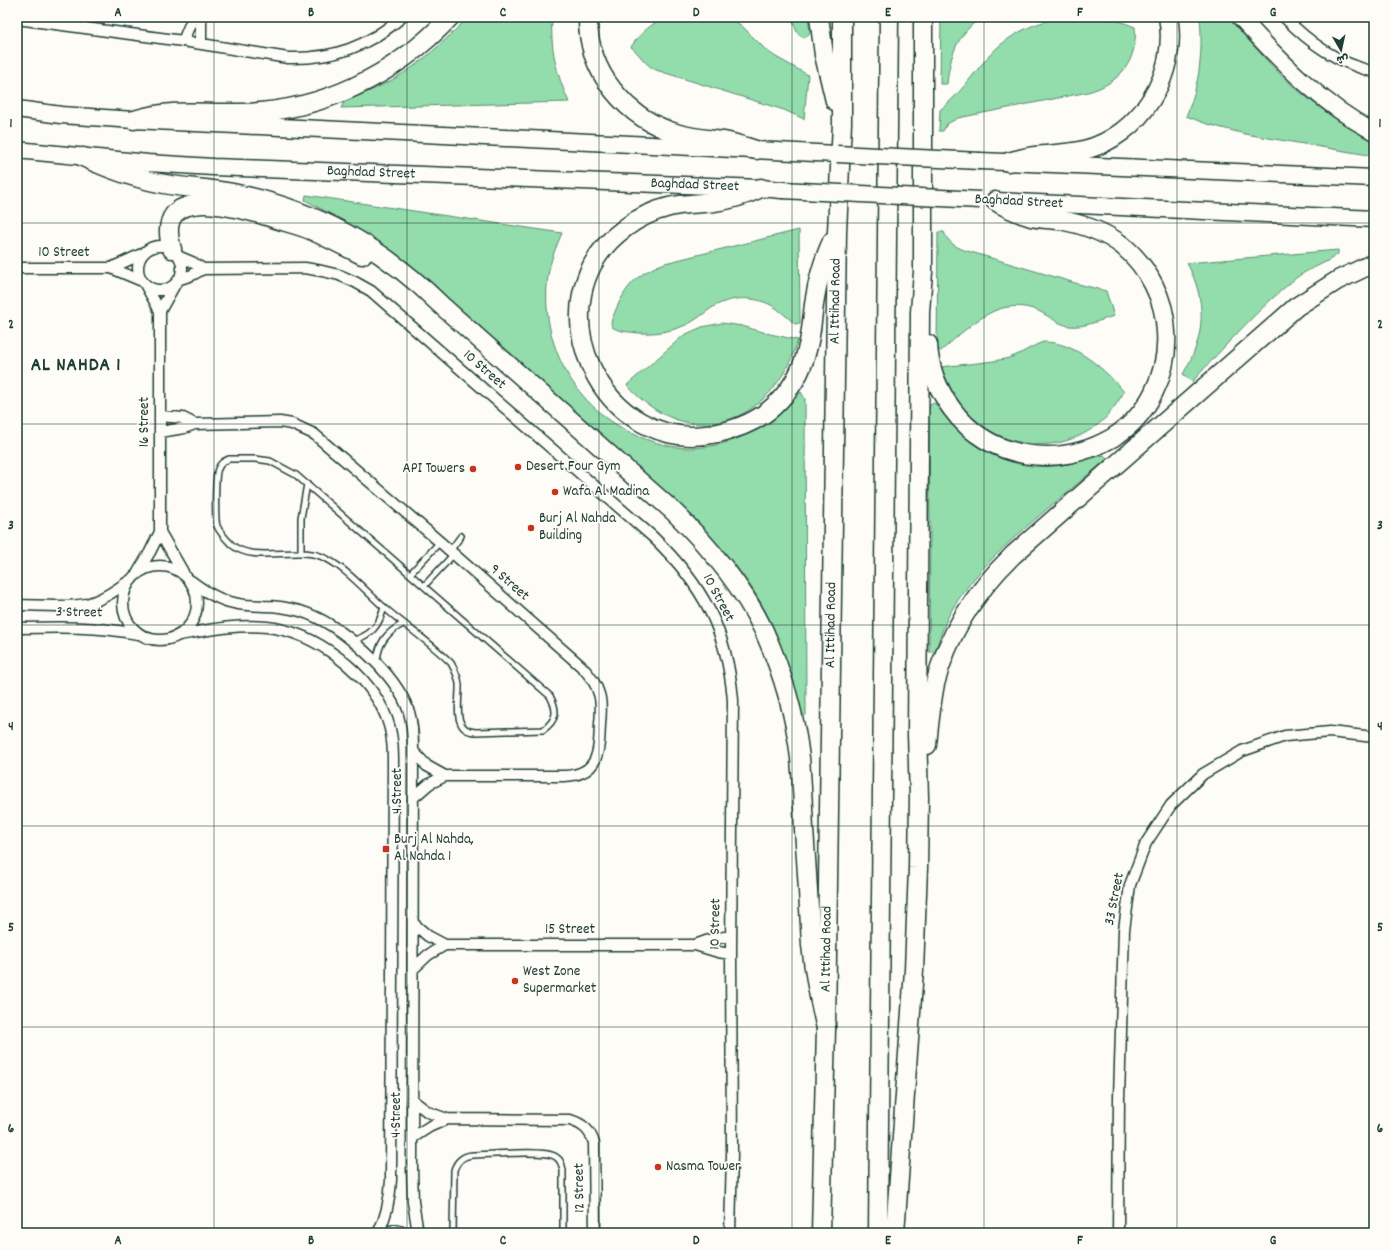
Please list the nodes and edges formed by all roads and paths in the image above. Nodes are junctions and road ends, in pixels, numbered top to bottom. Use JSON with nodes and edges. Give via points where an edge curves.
{"nodes":[{"id":1,"x":193,"y":17,"type":"edge"},
{"id":2,"x":201,"y":17,"type":"edge"},
{"id":3,"x":402,"y":17,"type":"edge"},
{"id":4,"x":450,"y":17,"type":"edge"},
{"id":5,"x":588,"y":17,"type":"edge"},
{"id":6,"x":819,"y":17,"type":"edge"},
{"id":7,"x":842,"y":17,"type":"edge"},
{"id":8,"x":890,"y":17,"type":"edge"},
{"id":9,"x":923,"y":17,"type":"edge"},
{"id":10,"x":932,"y":17,"type":"edge"},
{"id":11,"x":1168,"y":17,"type":"edge"},
{"id":12,"x":1240,"y":17,"type":"edge"},
{"id":13,"x":1284,"y":17,"type":"edge"},
{"id":14,"x":17,"y":19,"type":"edge"},
{"id":15,"x":64,"y":21,"type":"edge"},
{"id":16,"x":183,"y":41,"type":"junction"},
{"id":17,"x":201,"y":44,"type":"junction"},
{"id":18,"x":1374,"y":72,"type":"edge"},
{"id":19,"x":922,"y":85,"type":"junction"},
{"id":20,"x":17,"y":109,"type":"edge"},
{"id":21,"x":134,"y":120,"type":"junction"},
{"id":22,"x":842,"y":123,"type":"junction"},
{"id":23,"x":1374,"y":132,"type":"edge"},
{"id":24,"x":17,"y":150,"type":"edge"},
{"id":25,"x":756,"y":150,"type":"junction"},
{"id":26,"x":83,"y":157,"type":"junction"},
{"id":27,"x":1008,"y":162,"type":"junction"},
{"id":28,"x":1374,"y":178,"type":"edge"},
{"id":29,"x":760,"y":188,"type":"junction"},
{"id":30,"x":987,"y":201,"type":"junction"},
{"id":31,"x":1374,"y":219,"type":"edge"},
{"id":32,"x":837,"y":232,"type":"junction"},
{"id":33,"x":144,"y":253,"type":"junction"},
{"id":34,"x":176,"y":253,"type":"junction"},
{"id":35,"x":1374,"y":263,"type":"edge"},
{"id":36,"x":17,"y":268,"type":"edge"},
{"id":37,"x":111,"y":268,"type":"junction"},
{"id":38,"x":203,"y":269,"type":"junction"},
{"id":39,"x":923,"y":272,"type":"junction"},
{"id":40,"x":177,"y":282,"type":"junction"},
{"id":41,"x":144,"y":283,"type":"junction"},
{"id":42,"x":441,"y":305,"type":"junction"},
{"id":43,"x":160,"y":311,"type":"junction"},
{"id":44,"x":160,"y":416,"type":"junction"},
{"id":45,"x":195,"y":424,"type":"junction"},
{"id":46,"x":160,"y":432,"type":"junction"},
{"id":47,"x":307,"y":484,"type":"junction"},
{"id":48,"x":160,"y":532,"type":"junction"},
{"id":49,"x":463,"y":537,"type":"dead end"},
{"id":50,"x":440,"y":542,"type":"junction"},
{"id":51,"x":453,"y":549,"type":"junction"},
{"id":52,"x":301,"y":552,"type":"junction"},
{"id":53,"x":410,"y":574,"type":"junction"},
{"id":54,"x":135,"y":576,"type":"junction"},
{"id":55,"x":188,"y":577,"type":"junction"},
{"id":56,"x":424,"y":586,"type":"junction"},
{"id":57,"x":17,"y":605,"type":"edge"},
{"id":58,"x":384,"y":607,"type":"junction"},
{"id":59,"x":403,"y":624,"type":"junction"},
{"id":60,"x":17,"y":628,"type":"edge"},
{"id":61,"x":140,"y":634,"type":"junction"},
{"id":62,"x":179,"y":635,"type":"junction"},
{"id":63,"x":352,"y":641,"type":"junction"},
{"id":64,"x":377,"y":663,"type":"junction"},
{"id":65,"x":1374,"y":737,"type":"edge"},
{"id":66,"x":413,"y":751,"type":"junction"},
{"id":67,"x":445,"y":776,"type":"junction"},
{"id":68,"x":414,"y":797,"type":"junction"},
{"id":69,"x":919,"y":797,"type":"junction"},
{"id":70,"x":414,"y":924,"type":"junction"},
{"id":71,"x":731,"y":936,"type":"junction"},
{"id":72,"x":445,"y":945,"type":"junction"},
{"id":73,"x":695,"y":945,"type":"junction"},
{"id":74,"x":730,"y":954,"type":"junction"},
{"id":75,"x":413,"y":969,"type":"junction"},
{"id":76,"x":826,"y":1028,"type":"junction"},
{"id":77,"x":412,"y":1100,"type":"junction"},
{"id":78,"x":447,"y":1119,"type":"junction"},
{"id":79,"x":412,"y":1138,"type":"junction"},
{"id":80,"x":378,"y":1233,"type":"edge"},
{"id":81,"x":382,"y":1233,"type":"edge"},
{"id":82,"x":409,"y":1233,"type":"edge"},
{"id":83,"x":418,"y":1233,"type":"edge"},
{"id":84,"x":453,"y":1233,"type":"edge"},
{"id":85,"x":563,"y":1233,"type":"edge"},
{"id":86,"x":595,"y":1233,"type":"edge"},
{"id":87,"x":730,"y":1233,"type":"edge"},
{"id":88,"x":820,"y":1233,"type":"edge"},
{"id":89,"x":878,"y":1233,"type":"edge"},
{"id":90,"x":895,"y":1233,"type":"edge"},
{"id":91,"x":1118,"y":1233,"type":"edge"}],
"edges":[{"from":1,"to":16,"type":"street"},
{"from":2,"to":17,"type":"street"},
{"from":3,"to":17,"type":"street","via":[[370,41],[348,51],[326,56],[288,58]]},
{"from":4,"to":21,"type":"highway","via":[[425,42],[382,73],[332,96],[307,104],[263,112],[181,112]]},
{"from":5,"to":25,"type":"highway","via":[[590,42],[601,73],[609,87],[633,111],[678,134]]},
{"from":6,"to":22,"type":"highway","via":[[824,55]]},
{"from":7,"to":22,"type":"highway","name":"Al Ittihad Road"},
{"from":8,"to":89,"type":"highway"},
{"from":9,"to":19,"type":"highway"},
{"from":10,"to":19,"type":"highway","via":[[928,59]]},
{"from":11,"to":27,"type":"highway","via":[[1170,40],[1160,82],[1146,107],[1126,128],[1107,141],[1085,150]]},
{"from":12,"to":23,"type":"main road","via":[[1279,60],[1314,92]]},
{"from":13,"to":18,"type":"street","via":[[1318,47],[1338,59]]},
{"from":14,"to":15,"type":"street"},
{"from":15,"to":16,"type":"street"},
{"from":16,"to":17,"type":"street"},
{"from":19,"to":39,"type":"highway"},
{"from":20,"to":21,"type":"main road"},
{"from":21,"to":25,"type":"main road"},
{"from":22,"to":32,"type":"highway","name":"Al Ittihad Road"},
{"from":24,"to":26,"type":"main road","name":"Baghdad Street"},
{"from":25,"to":27,"type":"main road","bridge":true},
{"from":26,"to":29,"type":"main road","name":"Baghdad Street","via":[[213,167]]},
{"from":26,"to":42,"type":"highway","via":[[135,177],[170,185],[254,197],[320,220],[385,256]]},
{"from":27,"to":28,"type":"main road"},
{"from":29,"to":30,"type":"main road","name":"Baghdad Street","bridge":true},
{"from":29,"to":32,"type":"highway","via":[[726,200],[668,207],[637,219],[616,236],[592,267],[580,306],[581,337],[586,355],[592,372],[602,387],[613,401],[637,420],[664,432],[694,437],[728,431],[759,417],[773,407],[785,394],[802,366],[818,282]]},
{"from":30,"to":31,"type":"main road","name":"Baghdad Street"},
{"from":30,"to":39,"type":"highway","via":[[1031,217],[1074,223],[1098,230],[1125,247],[1148,274],[1164,312],[1166,352],[1153,395],[1135,419],[1112,438],[1078,452],[1060,455],[1041,456],[1010,452],[975,434],[956,416],[933,372],[928,347]]},
{"from":32,"to":76,"type":"highway","name":"Al Ittihad Road"},
{"from":33,"to":34,"type":"street","via":[[160,246]]},
{"from":33,"to":37,"type":"street"},
{"from":33,"to":41,"type":"street","via":[[140,258],[138,270]]},
{"from":34,"to":38,"type":"street"},
{"from":34,"to":40,"type":"street","via":[[183,268]]},
{"from":34,"to":42,"type":"highway","via":[[168,236],[169,223],[176,212],[188,205],[200,203],[229,206],[312,231],[367,258]]},
{"from":35,"to":69,"type":"highway","via":[[1338,280],[1292,311],[1013,555],[986,584],[957,627],[940,667],[932,703]]},
{"from":36,"to":37,"type":"street","name":"10 Street"},
{"from":37,"to":41,"type":"street"},
{"from":38,"to":40,"type":"street"},
{"from":38,"to":71,"type":"street","name":"10 Street","via":[[305,268],[339,275],[371,291],[653,537],[680,564],[710,610],[724,645],[731,681]]},
{"from":39,"to":69,"type":"highway","via":[[919,388]]},
{"from":40,"to":41,"type":"street","via":[[165,290],[155,290]]},
{"from":40,"to":43,"type":"street"},
{"from":41,"to":43,"type":"street"},
{"from":42,"to":76,"type":"highway","via":[[694,532],[714,554],[749,603],[783,680],[796,732],[800,758],[813,966]]},
{"from":43,"to":44,"type":"street","name":"16 Street"},
{"from":44,"to":45,"type":"street","via":[[183,418]]},
{"from":44,"to":46,"type":"street","name":"16 Street"},
{"from":45,"to":46,"type":"street"},
{"from":45,"to":50,"type":"street","name":"9 Street","via":[[280,422],[304,428],[323,441]]},
{"from":46,"to":48,"type":"street","name":"16 Street"},
{"from":47,"to":52,"type":"lane","via":[[301,518]]},
{"from":47,"to":52,"type":"lane","via":[[284,467],[270,461],[229,459],[223,461],[216,475],[216,524],[223,537],[246,552]]},
{"from":47,"to":53,"type":"lane"},
{"from":48,"to":54,"type":"street"},
{"from":48,"to":55,"type":"street"},
{"from":49,"to":51,"type":"lane"},
{"from":50,"to":51,"type":"street","name":"9 Street"},
{"from":50,"to":53,"type":"lane"},
{"from":51,"to":56,"type":"lane"},
{"from":51,"to":67,"type":"street","name":"9 Street","via":[[589,674],[599,694],[601,705],[599,750],[589,768],[582,772],[572,776]]},
{"from":52,"to":58,"type":"lane","via":[[322,556],[331,561]]},
{"from":53,"to":56,"type":"lane"},
{"from":54,"to":55,"type":"street","via":[[147,568],[166,566]]},
{"from":54,"to":57,"type":"street","name":"3 Street","via":[[113,592],[85,604]]},
{"from":54,"to":61,"type":"street","via":[[126,588],[123,609],[132,628]]},
{"from":55,"to":62,"type":"street","via":[[196,590],[197,611],[188,629]]},
{"from":55,"to":63,"type":"street","name":"4 Street","via":[[204,591],[234,604],[275,606],[318,618]]},
{"from":56,"to":59,"type":"lane","via":[[550,696],[555,705],[552,723],[543,730],[470,732],[464,729],[459,718],[459,683],[454,669],[446,658]]},
{"from":58,"to":59,"type":"lane"},
{"from":58,"to":63,"type":"lane","via":[[375,628]]},
{"from":59,"to":64,"type":"lane","via":[[384,638],[377,654]]},
{"from":60,"to":61,"type":"street","name":"3 Street","via":[[98,628]]},
{"from":61,"to":62,"type":"street","via":[[159,641]]},
{"from":62,"to":80,"type":"street","name":"4 Street","via":[[250,627],[266,627],[298,634],[326,648],[351,669],[377,698],[388,720],[393,758],[391,1180],[389,1203]]},
{"from":63,"to":64,"type":"street","name":"4 Street"},
{"from":64,"to":66,"type":"street","name":"4 Street","via":[[401,693],[409,713]]},
{"from":65,"to":91,"type":"street","name":"33 Street","via":[[1330,732],[1285,736],[1242,751],[1203,774],[1171,805],[1146,843],[1130,885],[1124,930]]},
{"from":66,"to":67,"type":"street","via":[[427,766]]},
{"from":66,"to":68,"type":"street","name":"4 Street"},
{"from":67,"to":68,"type":"street","via":[[429,784]]},
{"from":68,"to":70,"type":"street","name":"4 Street"},
{"from":69,"to":90,"type":"highway","via":[[914,970]]},
{"from":70,"to":72,"type":"street","via":[[428,936]]},
{"from":70,"to":75,"type":"street","name":"4 Street"},
{"from":71,"to":73,"type":"street"},
{"from":71,"to":74,"type":"street","name":"10 Street"},
{"from":72,"to":73,"type":"street","name":"15 Street"},
{"from":72,"to":75,"type":"street","via":[[428,955]]},
{"from":73,"to":74,"type":"street"},
{"from":74,"to":87,"type":"street","name":"10 Street"},
{"from":75,"to":77,"type":"street","name":"4 Street"},
{"from":76,"to":88,"type":"highway","name":"Al Ittihad Road"},
{"from":77,"to":78,"type":"street","via":[[428,1112]]},
{"from":77,"to":79,"type":"street","name":"4 Street"},
{"from":78,"to":79,"type":"street"},
{"from":78,"to":86,"type":"street","name":"12 Street","via":[[579,1122],[586,1128],[594,1143]]},
{"from":79,"to":83,"type":"street","name":"4 Street","via":[[413,1202]]},
{"from":81,"to":82,"type":"street","via":[[394,1230]]},
{"from":84,"to":85,"type":"lane","via":[[454,1170],[460,1159],[472,1155],[525,1153],[548,1154],[556,1157],[561,1163]]}]}
